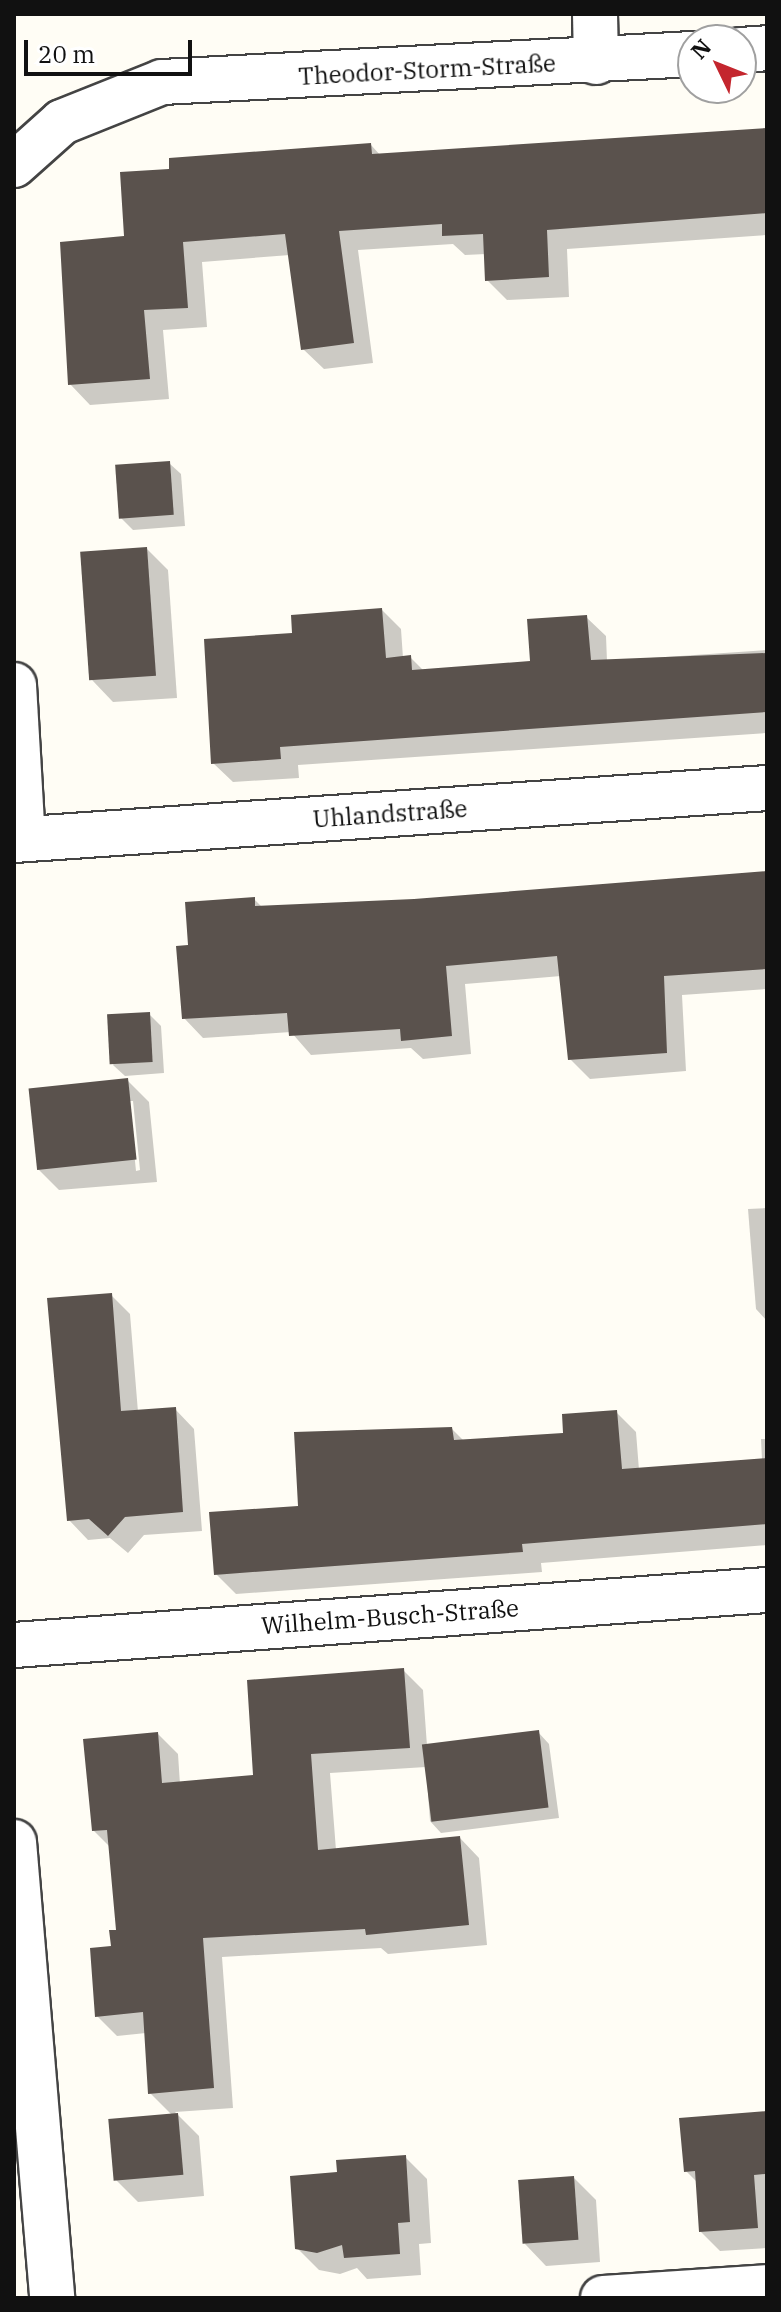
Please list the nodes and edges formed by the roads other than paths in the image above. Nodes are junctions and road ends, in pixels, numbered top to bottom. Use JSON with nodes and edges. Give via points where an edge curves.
{"nodes":[{"id":1,"x":595,"y":14,"type":"edge"},
{"id":2,"x":677,"y":55,"type":"edge"},
{"id":3,"x":596,"y":62,"type":"junction"},
{"id":4,"x":14,"y":165,"type":"edge"},
{"id":5,"x":14,"y":685,"type":"edge"},
{"id":6,"x":767,"y":788,"type":"edge"},
{"id":7,"x":18,"y":839,"type":"edge"},
{"id":8,"x":767,"y":1590,"type":"edge"},
{"id":9,"x":14,"y":1645,"type":"edge"},
{"id":10,"x":14,"y":1842,"type":"edge"},
{"id":11,"x":767,"y":2287,"type":"edge"},
{"id":12,"x":52,"y":2298,"type":"edge"},
{"id":13,"x":603,"y":2298,"type":"edge"}],
"edges":[{"from":1,"to":3,"type":"street"},
{"from":2,"to":3,"type":"street","name":"Theodor-Storm-Straße"},
{"from":3,"to":4,"type":"street","name":"Theodor-Storm-Straße","via":[[162,82],[62,122]]},
{"from":5,"to":7,"type":"street"},
{"from":6,"to":7,"type":"street","name":"Uhlandstraße"},
{"from":8,"to":9,"type":"street","name":"Wilhelm-Busch-Straße"},
{"from":10,"to":12,"type":"street"},
{"from":11,"to":13,"type":"street"}]}
